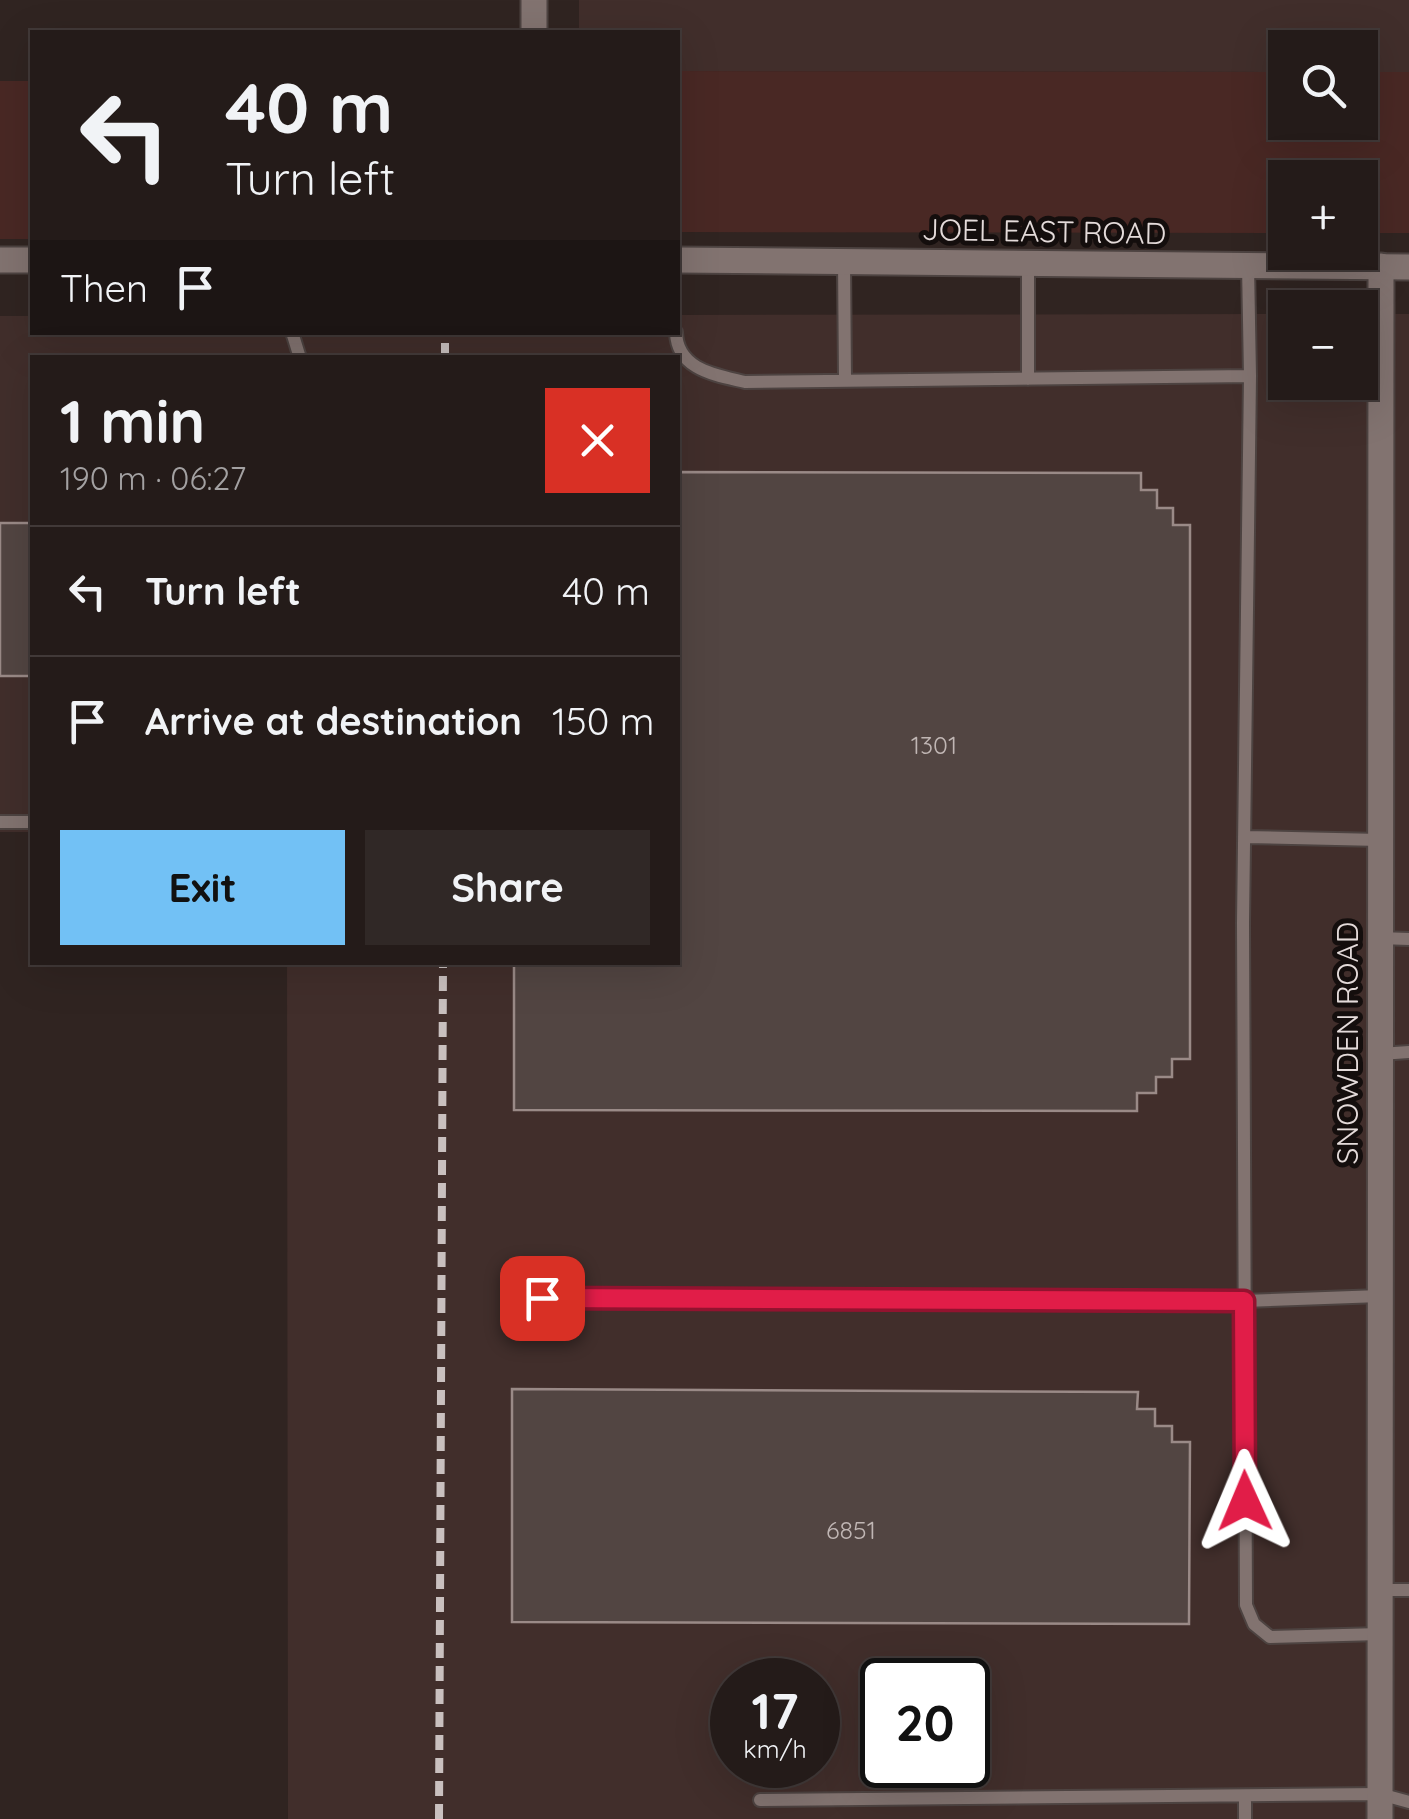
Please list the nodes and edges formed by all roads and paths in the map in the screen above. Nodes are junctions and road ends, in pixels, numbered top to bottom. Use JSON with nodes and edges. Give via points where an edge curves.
{"nodes":[{"id":1,"x":534,"y":0,"type":"edge"},
{"id":2,"x":534,"y":30,"type":"edge"},
{"id":3,"x":0,"y":260,"type":"edge"},
{"id":4,"x":30,"y":260,"type":"edge"},
{"id":5,"x":680,"y":260,"type":"edge"},
{"id":6,"x":844,"y":261,"type":"junction"},
{"id":7,"x":1028,"y":263,"type":"junction"},
{"id":8,"x":1248,"y":265,"type":"junction"},
{"id":9,"x":1381,"y":266,"type":"junction"},
{"id":10,"x":1409,"y":267,"type":"edge"},
{"id":11,"x":676,"y":335,"type":"edge"},
{"id":12,"x":1250,"y":376,"type":"junction"},
{"id":13,"x":1028,"y":379,"type":"junction"},
{"id":14,"x":845,"y":380,"type":"junction"},
{"id":15,"x":0,"y":822,"type":"edge"},
{"id":16,"x":30,"y":822,"type":"edge"},
{"id":17,"x":1244,"y":837,"type":"junction"},
{"id":18,"x":1380,"y":840,"type":"junction"},
{"id":19,"x":1380,"y":938,"type":"junction"},
{"id":20,"x":1409,"y":939,"type":"edge"},
{"id":21,"x":1409,"y":1052,"type":"edge"},
{"id":22,"x":1380,"y":1054,"type":"junction"},
{"id":23,"x":1380,"y":1296,"type":"junction"},
{"id":24,"x":542,"y":1298,"type":"dead end"},
{"id":25,"x":1244,"y":1301,"type":"junction"},
{"id":26,"x":1380,"y":1590,"type":"junction"},
{"id":27,"x":1409,"y":1590,"type":"edge"},
{"id":28,"x":1380,"y":1634,"type":"junction"},
{"id":29,"x":1245,"y":1796,"type":"junction"},
{"id":30,"x":760,"y":1800,"type":"dead end"},
{"id":31,"x":1409,"y":1802,"type":"edge"},
{"id":32,"x":1380,"y":1807,"type":"edge"},
{"id":33,"x":1246,"y":1819,"type":"edge"}],
"edges":[{"from":1,"to":2,"type":"street"},
{"from":3,"to":4,"type":"street"},
{"from":5,"to":6,"type":"street","name":"JOEL EAST ROAD"},
{"from":6,"to":7,"type":"street","name":"JOEL EAST ROAD"},
{"from":6,"to":14,"type":"lane"},
{"from":7,"to":8,"type":"street","name":"JOEL EAST ROAD"},
{"from":7,"to":13,"type":"lane"},
{"from":8,"to":9,"type":"street","name":"JOEL EAST ROAD"},
{"from":8,"to":12,"type":"lane"},
{"from":9,"to":10,"type":"street","name":"JOEL EAST ROAD"},
{"from":9,"to":18,"type":"street","name":"SNOWDEN ROAD"},
{"from":11,"to":14,"type":"lane","via":[[686,358],[704,372],[744,382]]},
{"from":12,"to":13,"type":"lane"},
{"from":12,"to":17,"type":"lane"},
{"from":13,"to":14,"type":"lane"},
{"from":15,"to":16,"type":"lane"},
{"from":17,"to":18,"type":"lane"},
{"from":17,"to":25,"type":"lane"},
{"from":18,"to":19,"type":"street","name":"SNOWDEN ROAD"},
{"from":19,"to":20,"type":"lane"},
{"from":19,"to":22,"type":"street","name":"SNOWDEN ROAD"},
{"from":21,"to":22,"type":"lane"},
{"from":22,"to":23,"type":"street","name":"SNOWDEN ROAD"},
{"from":23,"to":25,"type":"lane"},
{"from":23,"to":26,"type":"street","name":"SNOWDEN ROAD"},
{"from":24,"to":25,"type":"lane"},
{"from":25,"to":28,"type":"lane","via":[[1246,1605],[1254,1624],[1270,1636]]},
{"from":26,"to":27,"type":"lane"},
{"from":26,"to":28,"type":"street","name":"SNOWDEN ROAD"},
{"from":28,"to":32,"type":"street","name":"SNOWDEN ROAD"},
{"from":29,"to":30,"type":"lane"},
{"from":29,"to":32,"type":"lane"},
{"from":29,"to":33,"type":"lane"},
{"from":31,"to":32,"type":"lane"}]}
